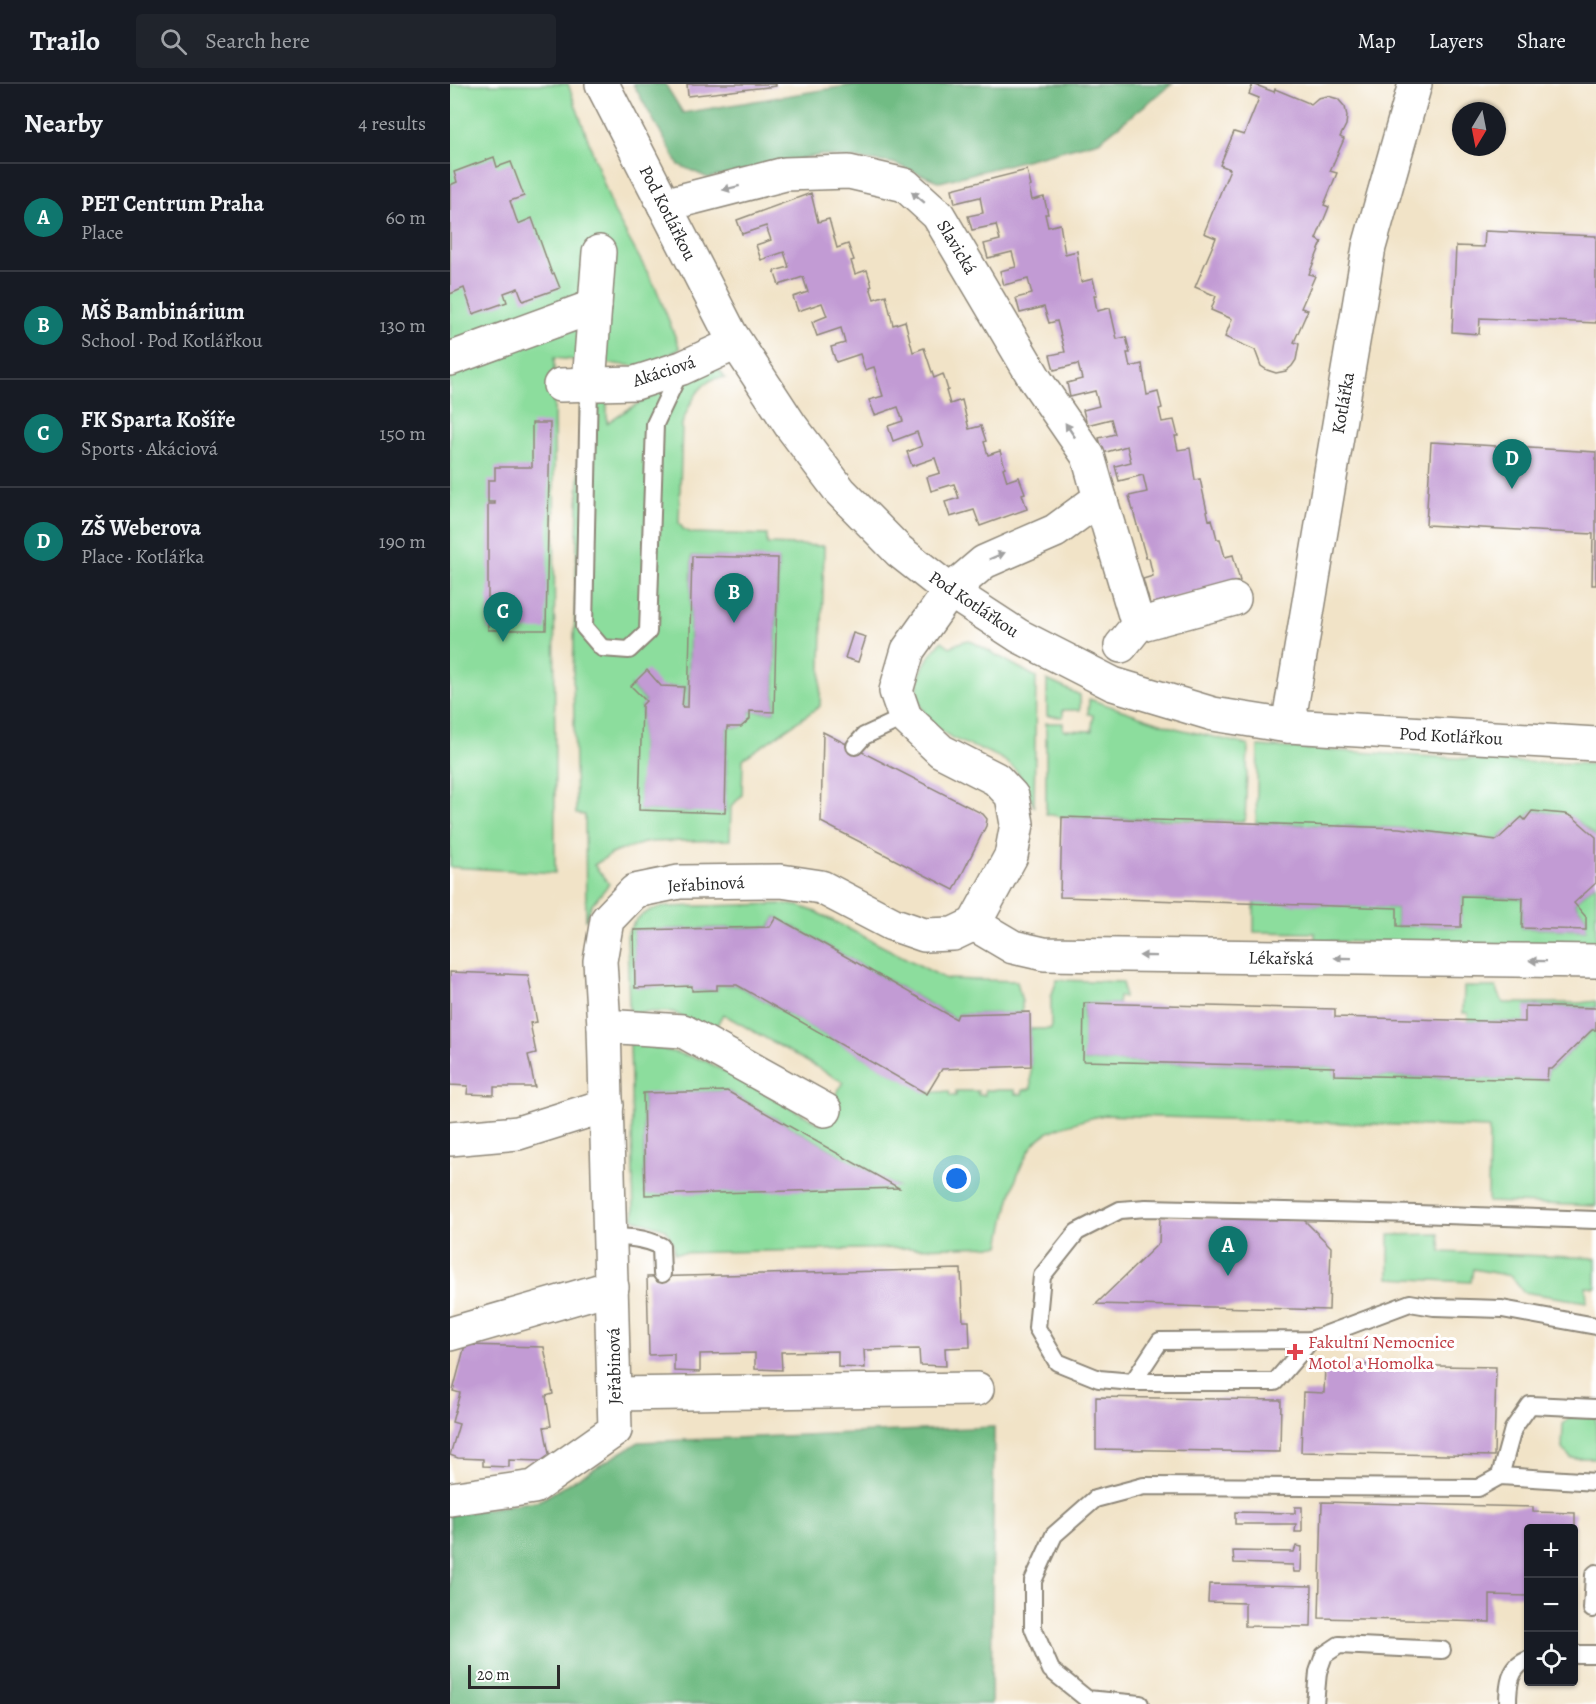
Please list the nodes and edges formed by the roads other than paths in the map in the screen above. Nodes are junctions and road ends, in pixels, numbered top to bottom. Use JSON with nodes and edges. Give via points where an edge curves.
{"nodes":[{"id":1,"x":602,"y":84,"type":"edge"},
{"id":2,"x":1415,"y":84,"type":"edge"},
{"id":3,"x":664,"y":205,"type":"junction"},
{"id":4,"x":599,"y":252,"type":"dead end"},
{"id":5,"x":595,"y":306,"type":"junction"},
{"id":6,"x":736,"y":343,"type":"junction"},
{"id":7,"x":450,"y":359,"type":"edge"},
{"id":8,"x":682,"y":368,"type":"junction"},
{"id":9,"x":574,"y":385,"type":"junction"},
{"id":10,"x":1100,"y":498,"type":"junction"},
{"id":11,"x":950,"y":591,"type":"junction"},
{"id":12,"x":1234,"y":599,"type":"dead end"},
{"id":13,"x":905,"y":717,"type":"junction"},
{"id":14,"x":1288,"y":726,"type":"junction"},
{"id":15,"x":1596,"y":744,"type":"edge"},
{"id":16,"x":855,"y":746,"type":"dead end"},
{"id":17,"x":974,"y":924,"type":"junction"},
{"id":18,"x":1596,"y":961,"type":"edge"},
{"id":19,"x":604,"y":1026,"type":"junction"},
{"id":20,"x":607,"y":1105,"type":"junction"},
{"id":21,"x":825,"y":1110,"type":"dead end"},
{"id":22,"x":450,"y":1139,"type":"edge"},
{"id":23,"x":1596,"y":1220,"type":"edge"},
{"id":24,"x":610,"y":1237,"type":"junction"},
{"id":25,"x":662,"y":1275,"type":"dead end"},
{"id":26,"x":612,"y":1287,"type":"junction"},
{"id":27,"x":1596,"y":1326,"type":"edge"},
{"id":28,"x":450,"y":1334,"type":"edge"},
{"id":29,"x":1311,"y":1340,"type":"junction"},
{"id":30,"x":1133,"y":1382,"type":"junction"},
{"id":31,"x":977,"y":1389,"type":"dead end"},
{"id":32,"x":615,"y":1394,"type":"junction"},
{"id":33,"x":1596,"y":1408,"type":"edge"},
{"id":34,"x":1500,"y":1476,"type":"junction"},
{"id":35,"x":1596,"y":1482,"type":"edge"},
{"id":36,"x":450,"y":1499,"type":"edge"},
{"id":37,"x":1596,"y":1573,"type":"edge"},
{"id":38,"x":1592,"y":1609,"type":"dead end"},
{"id":39,"x":1442,"y":1650,"type":"dead end"},
{"id":40,"x":1578,"y":1654,"type":"edge"},
{"id":41,"x":1596,"y":1654,"type":"edge"},
{"id":42,"x":1524,"y":1662,"type":"edge"},
{"id":43,"x":1140,"y":1704,"type":"edge"},
{"id":44,"x":1315,"y":1704,"type":"edge"},
{"id":45,"x":1508,"y":1704,"type":"edge"}],
"edges":[{"from":1,"to":3,"type":"street","name":"Pod Kotlářkou"},
{"from":2,"to":14,"type":"street","name":"Kotlářka","via":[[1369,247]]},
{"from":3,"to":6,"type":"street","name":"Pod Kotlářkou"},
{"from":10,"to":3,"type":"street","name":"Slavická","one_way":true,"via":[[1088,456],[1035,379],[938,214],[904,185],[849,172],[785,174]]},
{"from":4,"to":5,"type":"street"},
{"from":5,"to":7,"type":"street"},
{"from":5,"to":9,"type":"street"},
{"from":6,"to":8,"type":"street","name":"Akáciová"},
{"from":6,"to":11,"type":"street","name":"Pod Kotlářkou","via":[[840,491],[899,551]]},
{"from":8,"to":9,"type":"street","name":"Akáciová","via":[[635,383]]},
{"from":8,"to":9,"type":"lane","via":[[655,424],[648,632],[629,650],[602,648],[584,627]]},
{"from":11,"to":10,"type":"street","one_way":true,"via":[[984,562],[1055,531]]},
{"from":10,"to":12,"type":"street","name":"Slavická","via":[[1130,635]]},
{"from":11,"to":13,"type":"street","via":[[908,650],[896,691]]},
{"from":11,"to":14,"type":"street","name":"Pod Kotlářkou","via":[[1019,636],[1113,684],[1213,714]]},
{"from":13,"to":16,"type":"lane","via":[[864,736]]},
{"from":13,"to":17,"type":"street","via":[[940,751],[996,779],[1012,796],[1017,824],[1011,856]]},
{"from":14,"to":15,"type":"street","name":"Pod Kotlářkou"},
{"from":18,"to":17,"type":"street","name":"Lékařská","one_way":true,"via":[[1044,954],[1013,948]]},
{"from":17,"to":19,"type":"street","name":"Jeřabinová","via":[[953,934],[924,935],[892,924],[821,887],[781,881],[679,882],[635,891],[607,920],[600,961]]},
{"from":19,"to":20,"type":"street","name":"Jeřabinová"},
{"from":19,"to":21,"type":"street","via":[[683,1031]]},
{"from":20,"to":22,"type":"street","via":[[518,1133]]},
{"from":20,"to":24,"type":"street","name":"Jeřabinová"},
{"from":23,"to":30,"type":"lane","via":[[1120,1210],[1077,1232],[1042,1275],[1037,1328],[1057,1362],[1099,1379]]},
{"from":24,"to":25,"type":"lane","via":[[640,1239],[661,1246]]},
{"from":24,"to":26,"type":"street","name":"Jeřabinová"},
{"from":26,"to":28,"type":"street"},
{"from":26,"to":32,"type":"street","name":"Jeřabinová"},
{"from":27,"to":29,"type":"lane","via":[[1502,1309],[1410,1304]]},
{"from":29,"to":30,"type":"lane","via":[[1275,1382]]},
{"from":29,"to":30,"type":"lane","via":[[1160,1341]]},
{"from":31,"to":32,"type":"street"},
{"from":32,"to":36,"type":"street","name":"Jeřabinová","via":[[615,1430],[534,1487]]},
{"from":33,"to":34,"type":"lane","via":[[1530,1405],[1513,1429]]},
{"from":34,"to":35,"type":"lane"},
{"from":34,"to":43,"type":"lane","via":[[1478,1488],[1144,1486],[1095,1499],[1054,1535],[1033,1581],[1034,1628],[1051,1670],[1087,1699]]},
{"from":37,"to":38,"type":"lane"},
{"from":39,"to":44,"type":"lane","via":[[1339,1645],[1324,1655]]},
{"from":40,"to":41,"type":"lane"},
{"from":42,"to":45,"type":"lane","via":[[1508,1680]]}]}
